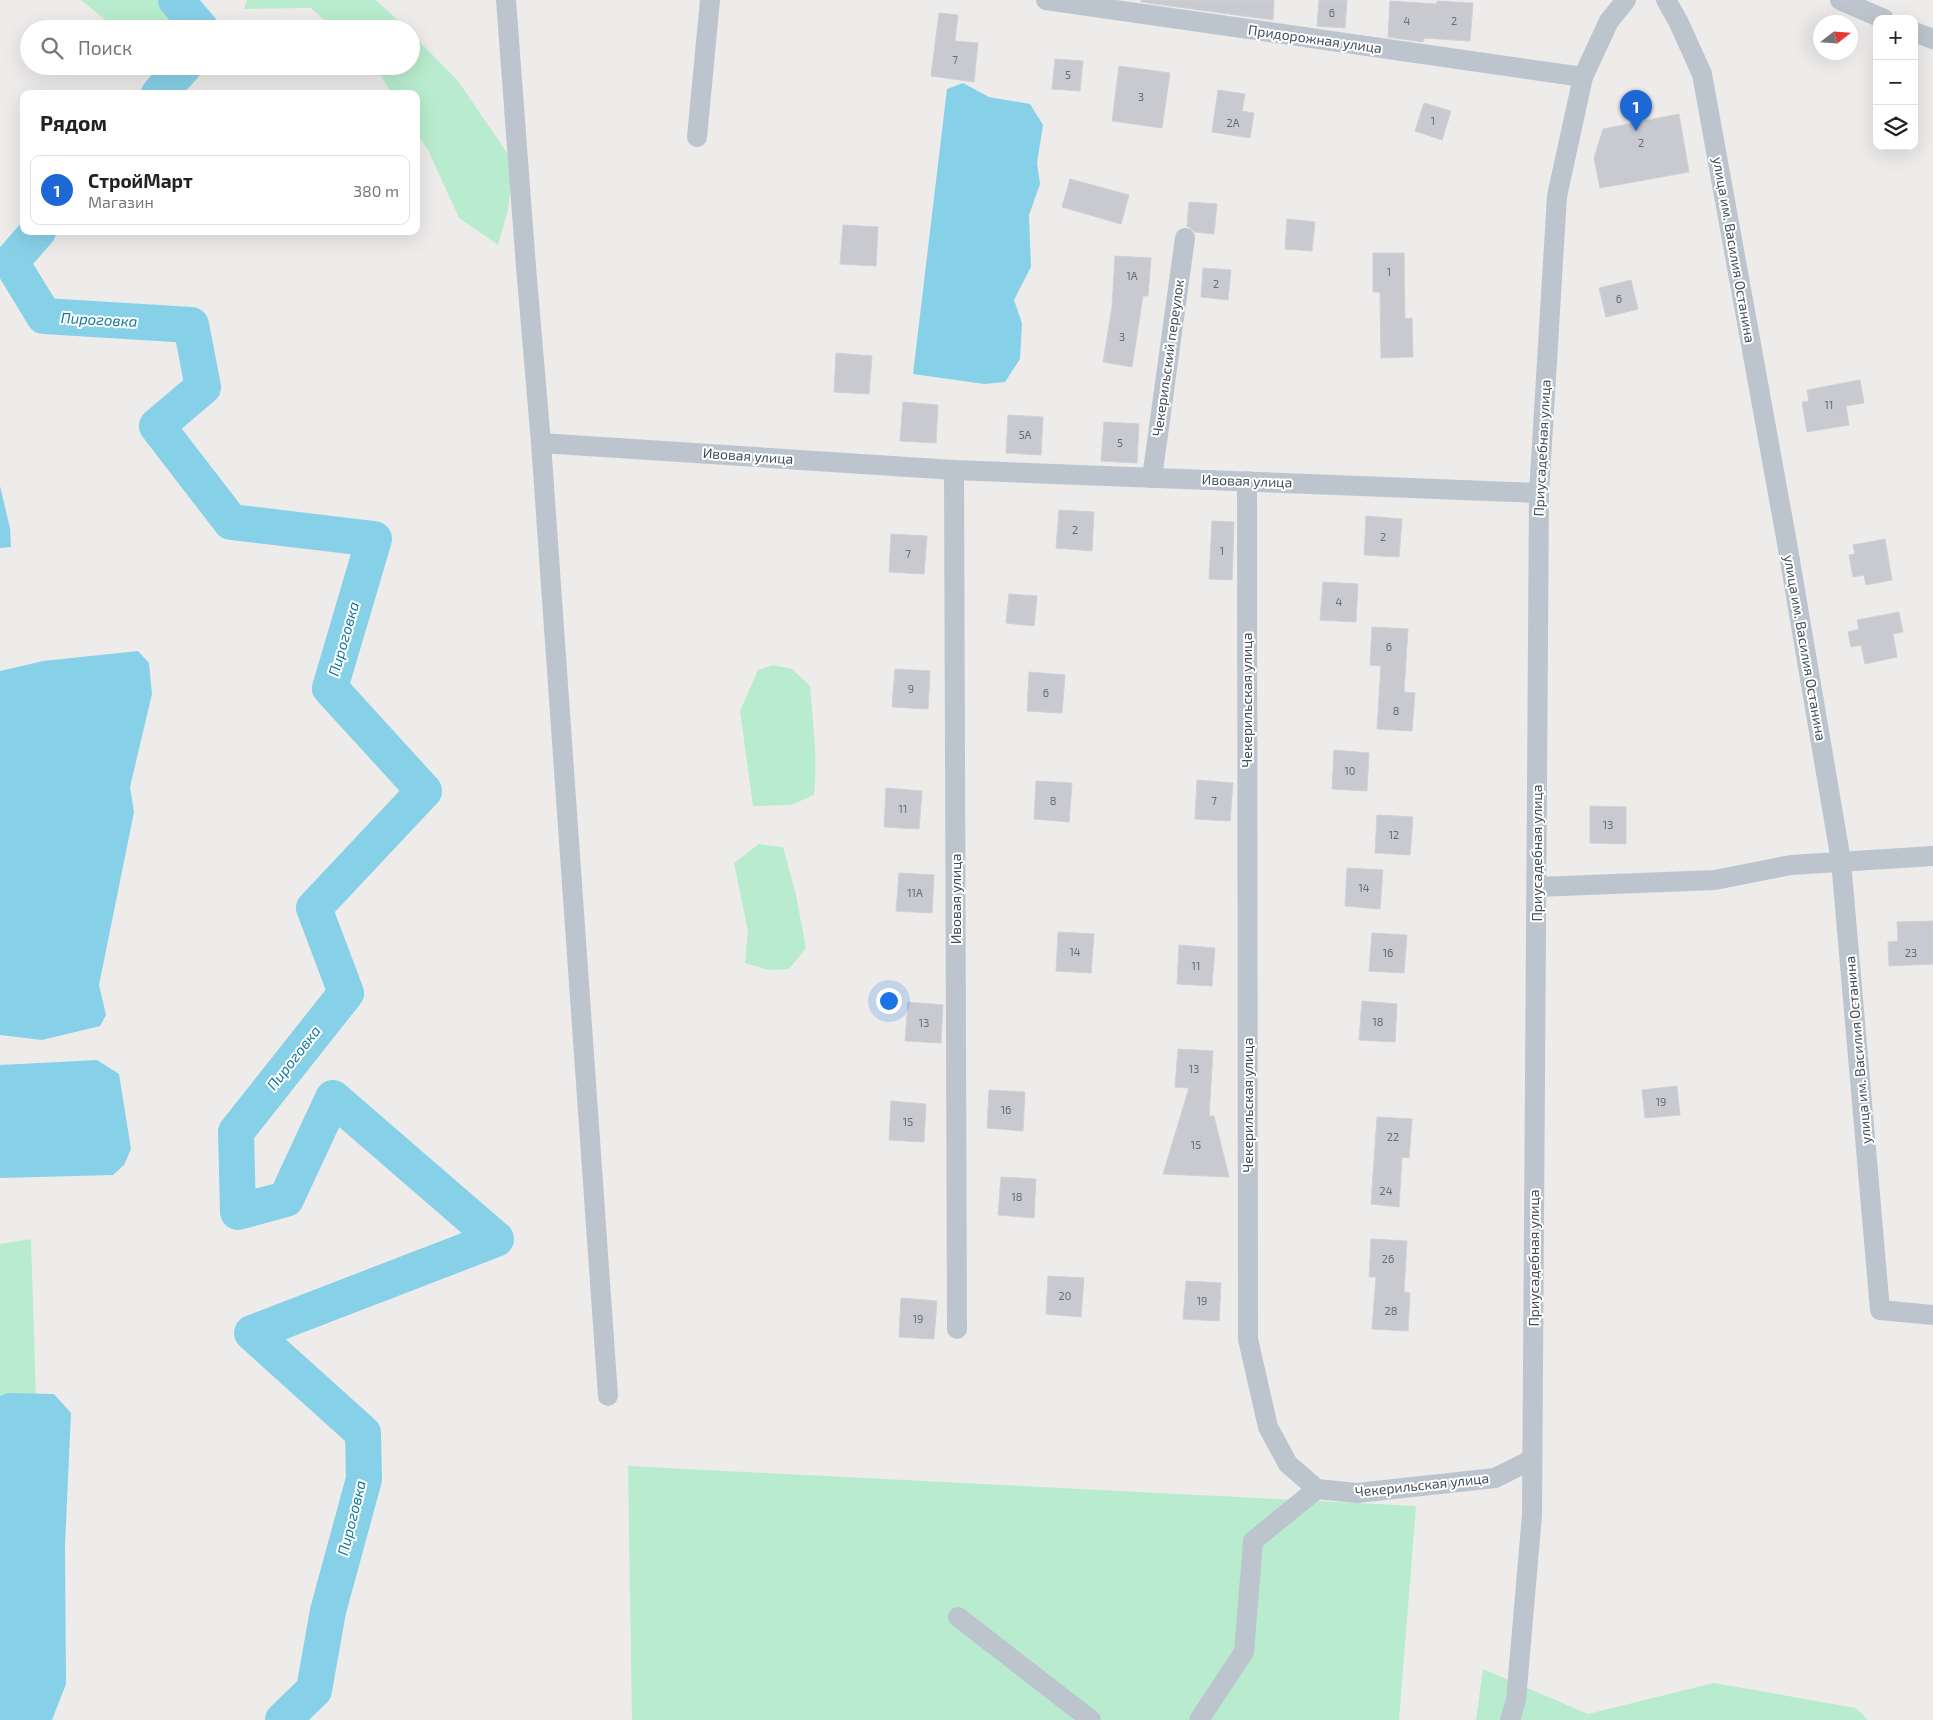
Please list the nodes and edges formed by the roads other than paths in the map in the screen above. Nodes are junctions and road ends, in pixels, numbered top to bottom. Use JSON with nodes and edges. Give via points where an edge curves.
{"nodes":[{"id":1,"x":506,"y":0,"type":"edge"},
{"id":2,"x":710,"y":0,"type":"edge"},
{"id":3,"x":1046,"y":0,"type":"edge"},
{"id":4,"x":1626,"y":0,"type":"edge"},
{"id":5,"x":1666,"y":0,"type":"edge"},
{"id":6,"x":1840,"y":0,"type":"edge"},
{"id":7,"x":1875,"y":15,"type":"edge"},
{"id":8,"x":1918,"y":33,"type":"edge"},
{"id":9,"x":1933,"y":39,"type":"edge"},
{"id":10,"x":1583,"y":77,"type":"junction"},
{"id":11,"x":697,"y":137,"type":"dead end"},
{"id":12,"x":1185,"y":238,"type":"dead end"},
{"id":13,"x":541,"y":443,"type":"junction"},
{"id":14,"x":954,"y":470,"type":"junction"},
{"id":15,"x":1152,"y":478,"type":"junction"},
{"id":16,"x":1247,"y":481,"type":"junction"},
{"id":17,"x":1539,"y":493,"type":"junction"},
{"id":18,"x":1933,"y":856,"type":"edge"},
{"id":19,"x":1841,"y":861,"type":"junction"},
{"id":20,"x":1537,"y":887,"type":"junction"},
{"id":21,"x":1933,"y":1315,"type":"edge"},
{"id":22,"x":957,"y":1329,"type":"dead end"},
{"id":23,"x":608,"y":1396,"type":"dead end"},
{"id":24,"x":1531,"y":1460,"type":"junction"},
{"id":25,"x":1317,"y":1489,"type":"junction"},
{"id":26,"x":958,"y":1617,"type":"dead end"},
{"id":27,"x":1091,"y":1720,"type":"edge"},
{"id":28,"x":1199,"y":1720,"type":"edge"},
{"id":29,"x":1510,"y":1720,"type":"edge"}],
"edges":[{"from":1,"to":13,"type":"street"},
{"from":2,"to":11,"type":"street"},
{"from":3,"to":10,"type":"street","name":"Придорожная улица"},
{"from":4,"to":10,"type":"street","name":"Приусадебная улица","via":[[1608,21]]},
{"from":5,"to":19,"type":"street","name":"улица им. Василия Останина","via":[[1702,74]]},
{"from":6,"to":7,"type":"street"},
{"from":8,"to":9,"type":"street"},
{"from":10,"to":17,"type":"street","name":"Приусадебная улица","via":[[1557,196]]},
{"from":12,"to":15,"type":"street","name":"Чекерильский переулок"},
{"from":13,"to":14,"type":"street","name":"Ивовая улица"},
{"from":13,"to":23,"type":"street"},
{"from":14,"to":15,"type":"street","name":"Ивовая улица"},
{"from":14,"to":22,"type":"street","name":"Ивовая улица"},
{"from":15,"to":16,"type":"street","name":"Ивовая улица"},
{"from":16,"to":17,"type":"street","name":"Ивовая улица"},
{"from":16,"to":25,"type":"street","name":"Чекерильская улица","via":[[1248,1339],[1268,1427],[1288,1464]]},
{"from":17,"to":20,"type":"street","name":"Приусадебная улица"},
{"from":18,"to":19,"type":"street"},
{"from":19,"to":20,"type":"street","via":[[1791,865],[1715,880]]},
{"from":19,"to":21,"type":"street","name":"улица им. Василия Останина","via":[[1880,1310]]},
{"from":20,"to":24,"type":"street","name":"Приусадебная улица"},
{"from":24,"to":25,"type":"street","name":"Чекерильская улица","via":[[1495,1478],[1357,1493]]},
{"from":24,"to":29,"type":"street","name":"Приусадебная улица","via":[[1531,1524],[1516,1700]]},
{"from":25,"to":28,"type":"street","via":[[1253,1541],[1244,1652]]},
{"from":26,"to":27,"type":"street"}]}
